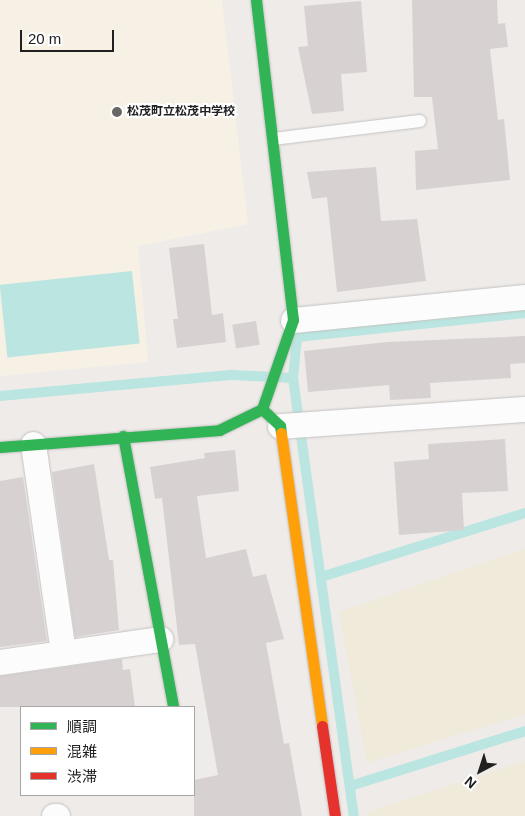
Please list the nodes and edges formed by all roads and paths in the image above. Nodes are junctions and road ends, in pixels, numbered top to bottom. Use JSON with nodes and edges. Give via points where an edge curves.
{"nodes":[{"id":1,"x":256,"y":0,"type":"edge"},
{"id":2,"x":420,"y":121,"type":"dead end"},
{"id":3,"x":273,"y":139,"type":"junction"},
{"id":4,"x":525,"y":297,"type":"edge"},
{"id":5,"x":293,"y":320,"type":"junction"},
{"id":6,"x":262,"y":409,"type":"junction"},
{"id":7,"x":525,"y":409,"type":"edge"},
{"id":8,"x":280,"y":426,"type":"junction"},
{"id":9,"x":123,"y":436,"type":"junction"},
{"id":10,"x":33,"y":444,"type":"junction"},
{"id":11,"x":0,"y":447,"type":"edge"},
{"id":12,"x":160,"y":638,"type":"junction"},
{"id":13,"x":63,"y":653,"type":"junction"},
{"id":14,"x":0,"y":662,"type":"edge"},
{"id":15,"x":173,"y":706,"type":"edge"},
{"id":16,"x":335,"y":816,"type":"edge"}],
"edges":[{"from":1,"to":3,"type":"street"},
{"from":2,"to":3,"type":"lane"},
{"from":3,"to":5,"type":"street"},
{"from":4,"to":5,"type":"street"},
{"from":5,"to":6,"type":"street"},
{"from":6,"to":8,"type":"street"},
{"from":6,"to":9,"type":"street","via":[[219,430]]},
{"from":7,"to":8,"type":"street"},
{"from":8,"to":16,"type":"street"},
{"from":9,"to":10,"type":"street"},
{"from":9,"to":12,"type":"street"},
{"from":10,"to":11,"type":"street"},
{"from":10,"to":13,"type":"street"},
{"from":12,"to":13,"type":"street"},
{"from":12,"to":15,"type":"street"},
{"from":13,"to":14,"type":"street"}]}
